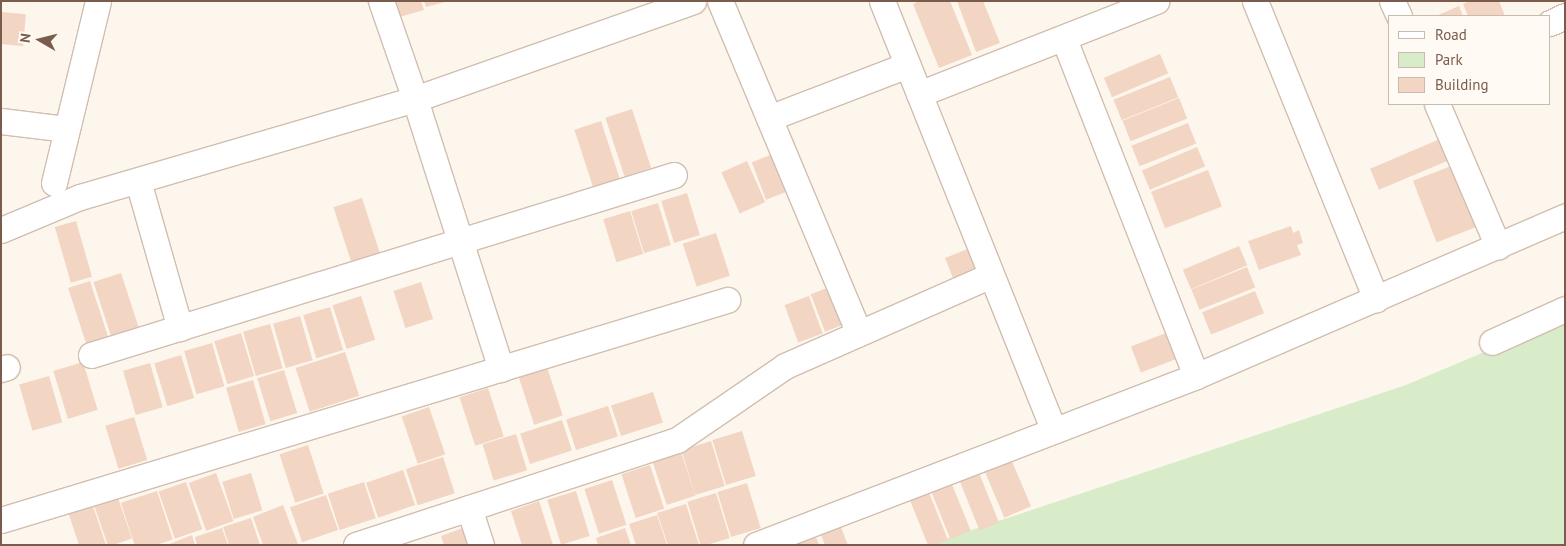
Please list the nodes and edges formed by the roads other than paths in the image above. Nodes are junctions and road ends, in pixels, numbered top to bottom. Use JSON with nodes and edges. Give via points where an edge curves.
{"nodes":[{"id":1,"x":98,"y":1,"type":"edge"},
{"id":2,"x":381,"y":1,"type":"edge"},
{"id":3,"x":694,"y":1,"type":"edge"},
{"id":4,"x":720,"y":1,"type":"edge"},
{"id":5,"x":882,"y":1,"type":"edge"},
{"id":6,"x":1156,"y":1,"type":"edge"},
{"id":7,"x":1255,"y":1,"type":"edge"},
{"id":8,"x":1392,"y":1,"type":"edge"},
{"id":9,"x":1399,"y":15,"type":"edge"},
{"id":10,"x":1565,"y":16,"type":"edge"},
{"id":11,"x":1551,"y":23,"type":"edge"},
{"id":12,"x":1064,"y":39,"type":"junction"},
{"id":13,"x":907,"y":65,"type":"junction"},
{"id":14,"x":919,"y":94,"type":"junction"},
{"id":15,"x":415,"y":99,"type":"junction"},
{"id":16,"x":1437,"y":105,"type":"edge"},
{"id":17,"x":769,"y":118,"type":"junction"},
{"id":18,"x":1,"y":121,"type":"edge"},
{"id":19,"x":66,"y":129,"type":"junction"},
{"id":20,"x":674,"y":176,"type":"dead end"},
{"id":21,"x":138,"y":181,"type":"junction"},
{"id":22,"x":54,"y":183,"type":"dead end"},
{"id":23,"x":1565,"y":216,"type":"edge"},
{"id":24,"x":1,"y":230,"type":"edge"},
{"id":25,"x":460,"y":242,"type":"junction"},
{"id":26,"x":1498,"y":246,"type":"junction"},
{"id":27,"x":991,"y":275,"type":"junction"},
{"id":28,"x":1376,"y":299,"type":"junction"},
{"id":29,"x":727,"y":300,"type":"dead end"},
{"id":30,"x":1565,"y":309,"type":"edge"},
{"id":31,"x":180,"y":328,"type":"junction"},
{"id":32,"x":859,"y":333,"type":"junction"},
{"id":33,"x":1492,"y":342,"type":"dead end"},
{"id":34,"x":91,"y":355,"type":"dead end"},
{"id":35,"x":500,"y":369,"type":"junction"},
{"id":36,"x":1196,"y":376,"type":"junction"},
{"id":37,"x":1053,"y":429,"type":"junction"},
{"id":38,"x":469,"y":508,"type":"junction"},
{"id":39,"x":1,"y":520,"type":"edge"},
{"id":40,"x":356,"y":545,"type":"edge"},
{"id":41,"x":481,"y":545,"type":"edge"},
{"id":42,"x":756,"y":545,"type":"edge"}],
"edges":[{"from":1,"to":19,"type":"street"},
{"from":2,"to":15,"type":"street"},
{"from":3,"to":15,"type":"street"},
{"from":4,"to":17,"type":"street"},
{"from":5,"to":13,"type":"street"},
{"from":6,"to":12,"type":"street"},
{"from":7,"to":28,"type":"street"},
{"from":8,"to":9,"type":"street"},
{"from":10,"to":11,"type":"street"},
{"from":12,"to":14,"type":"street"},
{"from":12,"to":36,"type":"street"},
{"from":13,"to":14,"type":"street"},
{"from":13,"to":17,"type":"street"},
{"from":14,"to":27,"type":"street"},
{"from":15,"to":21,"type":"street"},
{"from":15,"to":25,"type":"street"},
{"from":16,"to":26,"type":"street"},
{"from":17,"to":32,"type":"street"},
{"from":18,"to":19,"type":"street"},
{"from":19,"to":22,"type":"street"},
{"from":20,"to":25,"type":"street"},
{"from":21,"to":24,"type":"street","via":[[80,197]]},
{"from":21,"to":31,"type":"street"},
{"from":23,"to":26,"type":"street"},
{"from":25,"to":31,"type":"street"},
{"from":25,"to":35,"type":"street"},
{"from":26,"to":28,"type":"street"},
{"from":27,"to":32,"type":"street"},
{"from":27,"to":37,"type":"street"},
{"from":28,"to":36,"type":"street"},
{"from":29,"to":35,"type":"street"},
{"from":30,"to":33,"type":"street"},
{"from":31,"to":34,"type":"street"},
{"from":32,"to":38,"type":"street","via":[[785,366],[677,440]]},
{"from":35,"to":39,"type":"street"},
{"from":36,"to":37,"type":"street"},
{"from":37,"to":42,"type":"street"},
{"from":38,"to":40,"type":"street"},
{"from":38,"to":41,"type":"street"}]}
